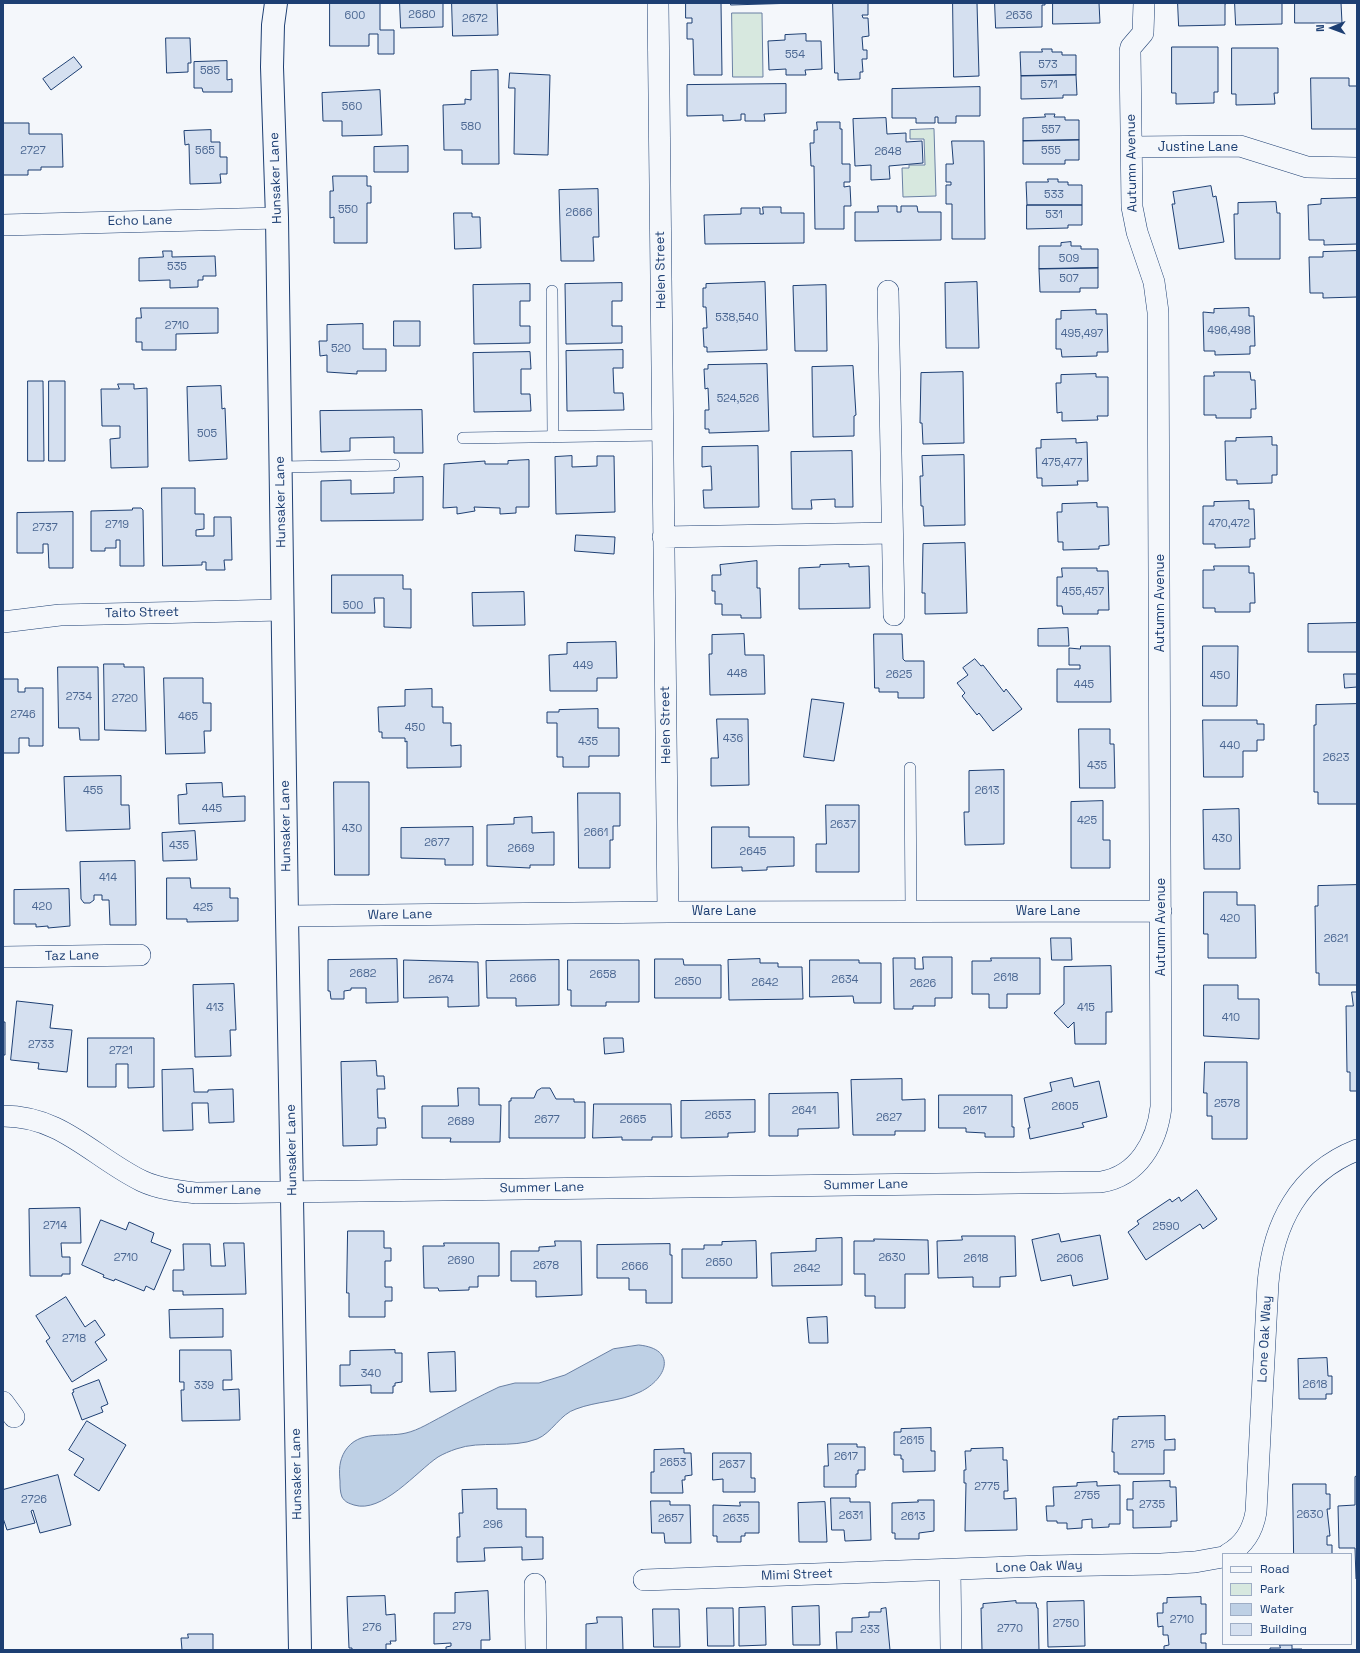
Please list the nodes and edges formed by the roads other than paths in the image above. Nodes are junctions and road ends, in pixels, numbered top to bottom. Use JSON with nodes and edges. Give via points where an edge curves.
{"nodes":[{"id":1,"x":276,"y":3,"type":"edge"},
{"id":2,"x":658,"y":3,"type":"edge"},
{"id":3,"x":1144,"y":3,"type":"edge"},
{"id":4,"x":1132,"y":148,"type":"junction"},
{"id":5,"x":1357,"y":168,"type":"edge"},
{"id":6,"x":277,"y":218,"type":"junction"},
{"id":7,"x":3,"y":225,"type":"edge"},
{"id":8,"x":552,"y":291,"type":"dead end"},
{"id":9,"x":888,"y":291,"type":"dead end"},
{"id":10,"x":662,"y":435,"type":"junction"},
{"id":11,"x":553,"y":437,"type":"junction"},
{"id":12,"x":463,"y":438,"type":"dead end"},
{"id":13,"x":394,"y":465,"type":"dead end"},
{"id":14,"x":281,"y":467,"type":"junction"},
{"id":15,"x":892,"y":533,"type":"junction"},
{"id":16,"x":663,"y":538,"type":"junction"},
{"id":17,"x":282,"y":610,"type":"junction"},
{"id":18,"x":894,"y":615,"type":"dead end"},
{"id":19,"x":3,"y":622,"type":"edge"},
{"id":20,"x":910,"y":768,"type":"dead end"},
{"id":21,"x":911,"y":911,"type":"junction"},
{"id":22,"x":1161,"y":911,"type":"junction"},
{"id":23,"x":668,"y":912,"type":"junction"},
{"id":24,"x":287,"y":916,"type":"junction"},
{"id":25,"x":140,"y":955,"type":"dead end"},
{"id":26,"x":3,"y":957,"type":"edge"},
{"id":27,"x":3,"y":1116,"type":"edge"},
{"id":28,"x":1357,"y":1150,"type":"edge"},
{"id":29,"x":1101,"y":1182,"type":"joint"},
{"id":30,"x":292,"y":1191,"type":"junction"},
{"id":31,"x":1229,"y":1553,"type":"edge"},
{"id":32,"x":1222,"y":1557,"type":"edge"},
{"id":33,"x":950,"y":1570,"type":"junction"},
{"id":34,"x":644,"y":1580,"type":"dead end"},
{"id":35,"x":535,"y":1584,"type":"dead end"},
{"id":36,"x":300,"y":1650,"type":"edge"},
{"id":37,"x":536,"y":1650,"type":"edge"},
{"id":38,"x":951,"y":1650,"type":"edge"}],
"edges":[{"from":1,"to":6,"type":"street","name":"Hunsaker Lane","via":[[272,68]]},
{"from":2,"to":10,"type":"street","name":"Helen Street"},
{"from":3,"to":4,"type":"street","name":"Autumn Avenue","via":[[1143,32],[1130,51]]},
{"from":4,"to":5,"type":"street","name":"Justine Lane","via":[[1240,146],[1307,167]]},
{"from":4,"to":22,"type":"street","name":"Autumn Avenue","via":[[1134,220],[1154,282],[1158,312]]},
{"from":6,"to":7,"type":"street","name":"Echo Lane"},
{"from":6,"to":14,"type":"street","name":"Hunsaker Lane"},
{"from":8,"to":11,"type":"lane"},
{"from":9,"to":15,"type":"street"},
{"from":10,"to":11,"type":"lane"},
{"from":10,"to":16,"type":"street","name":"Helen Street"},
{"from":11,"to":12,"type":"lane"},
{"from":13,"to":14,"type":"lane"},
{"from":14,"to":17,"type":"street","name":"Hunsaker Lane"},
{"from":15,"to":16,"type":"street"},
{"from":15,"to":18,"type":"street"},
{"from":16,"to":23,"type":"street","name":"Helen Street"},
{"from":17,"to":19,"type":"street","name":"Taito Street","via":[[60,614]]},
{"from":17,"to":24,"type":"street","name":"Hunsaker Lane"},
{"from":20,"to":21,"type":"lane"},
{"from":21,"to":22,"type":"street","name":"Ware Lane"},
{"from":21,"to":23,"type":"street","name":"Ware Lane"},
{"from":22,"to":29,"type":"street","name":"Autumn Avenue","via":[[1159,1118],[1153,1140],[1136,1165],[1118,1177]]},
{"from":23,"to":24,"type":"street","name":"Ware Lane"},
{"from":24,"to":30,"type":"street","name":"Hunsaker Lane"},
{"from":25,"to":26,"type":"street","name":"Taz Lane"},
{"from":27,"to":30,"type":"street","name":"Summer Lane","via":[[26,1117],[50,1124],[72,1135],[128,1173],[162,1188],[196,1193]]},
{"from":28,"to":31,"type":"street","name":"Lone Oak Way","via":[[1330,1164],[1303,1189],[1285,1213],[1276,1238],[1268,1283],[1256,1512],[1249,1533],[1241,1544]]},
{"from":29,"to":30,"type":"street","name":"Summer Lane"},
{"from":30,"to":36,"type":"street","name":"Hunsaker Lane"},
{"from":32,"to":33,"type":"street","name":"Lone Oak Way","via":[[1194,1562]]},
{"from":33,"to":34,"type":"street","name":"Mimi Street"},
{"from":33,"to":38,"type":"street"},
{"from":35,"to":37,"type":"street"}]}
